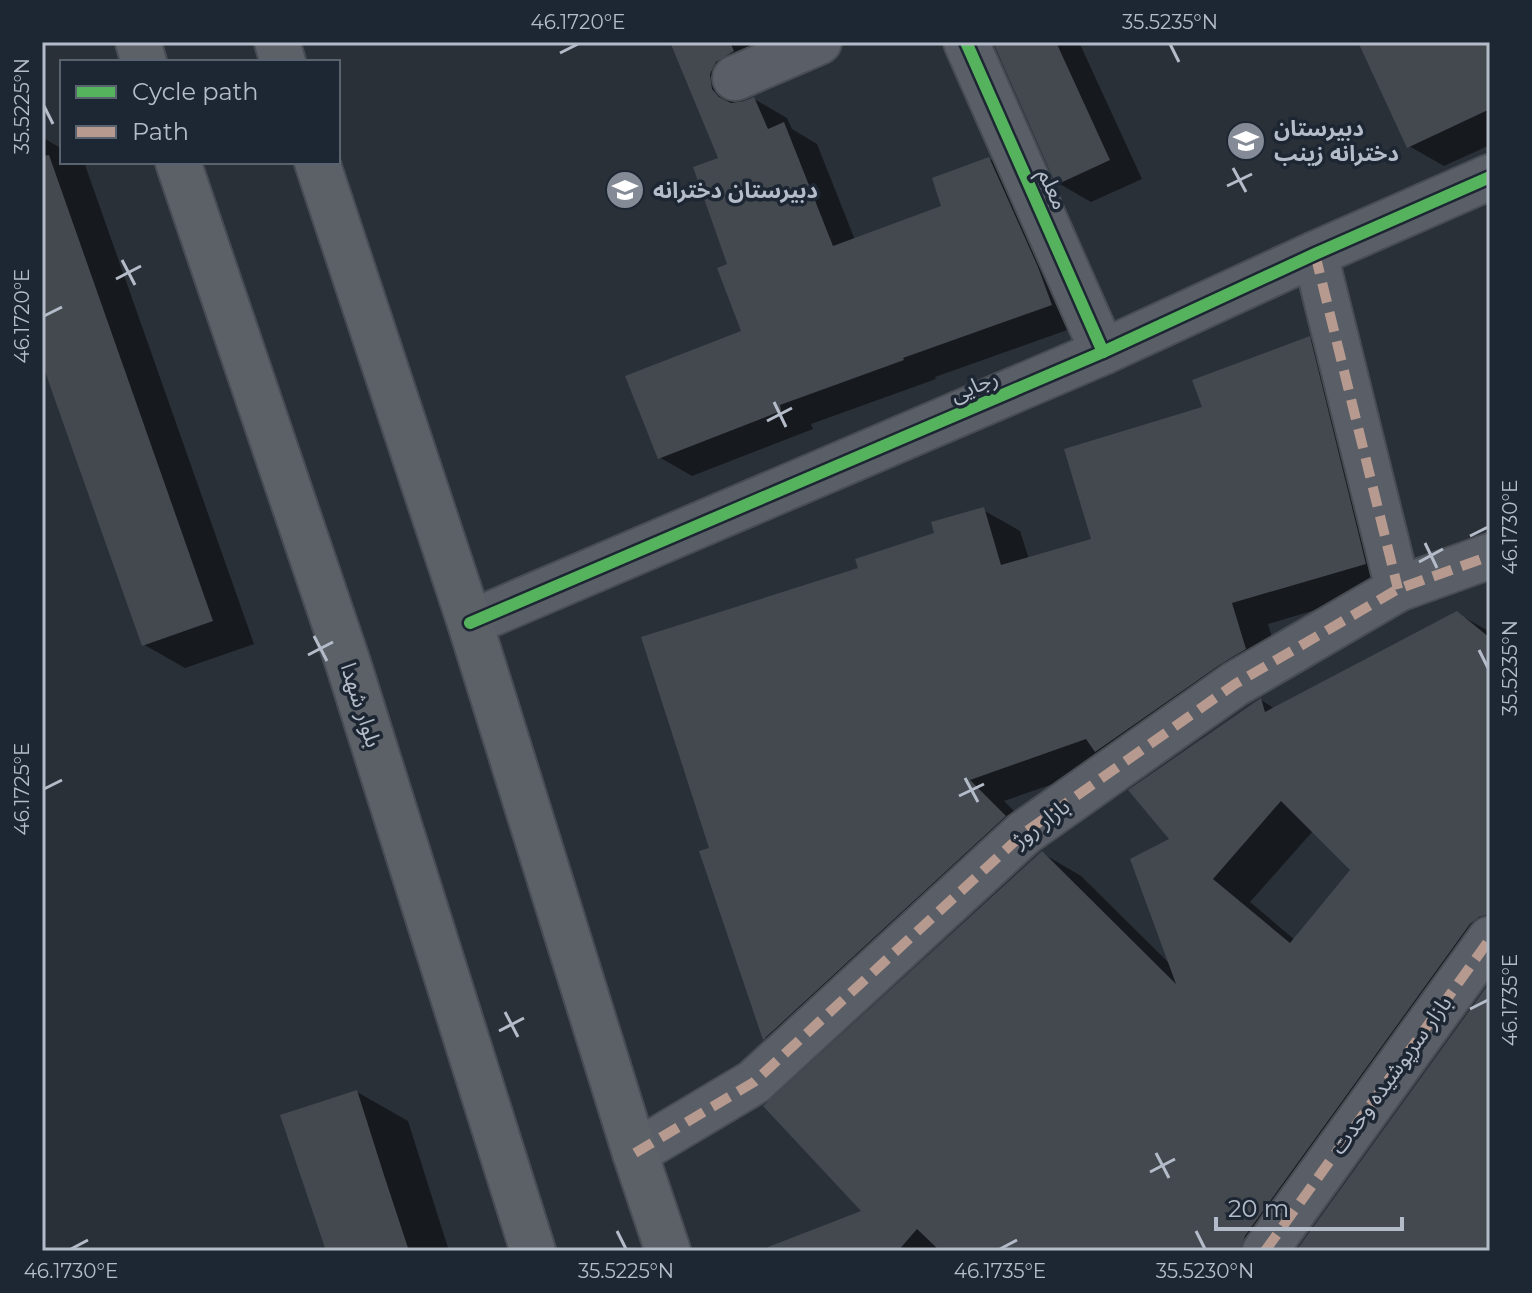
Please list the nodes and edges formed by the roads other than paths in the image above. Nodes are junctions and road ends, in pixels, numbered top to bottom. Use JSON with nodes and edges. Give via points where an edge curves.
{"nodes":[{"id":1,"x":819,"y":42,"type":"edge"},
{"id":2,"x":966,"y":42,"type":"edge"},
{"id":3,"x":735,"y":78,"type":"dead end"},
{"id":4,"x":179,"y":164,"type":"edge"},
{"id":5,"x":318,"y":164,"type":"edge"},
{"id":6,"x":1490,"y":177,"type":"edge"},
{"id":7,"x":1315,"y":254,"type":"junction"},
{"id":8,"x":1103,"y":352,"type":"junction"},
{"id":9,"x":1490,"y":556,"type":"edge"},
{"id":10,"x":1398,"y":589,"type":"junction"},
{"id":11,"x":470,"y":623,"type":"junction"},
{"id":12,"x":1490,"y":939,"type":"edge"},
{"id":13,"x":635,"y":1153,"type":"junction"},
{"id":14,"x":533,"y":1251,"type":"edge"},
{"id":15,"x":668,"y":1251,"type":"edge"},
{"id":16,"x":1265,"y":1251,"type":"edge"}],
"edges":[{"from":1,"to":3,"type":"street"},
{"from":2,"to":8,"type":"street","name":"معلم"},
{"from":4,"to":14,"type":"main road","name":"بلوار شهدا","via":[[348,663]]},
{"from":5,"to":11,"type":"main road"},
{"from":6,"to":7,"type":"street","name":"رجایی"},
{"from":7,"to":8,"type":"street","name":"رجایی"},
{"from":7,"to":10,"type":"street"},
{"from":8,"to":11,"type":"street","name":"رجایی"},
{"from":9,"to":10,"type":"street","name":"بازار روژ"},
{"from":10,"to":13,"type":"street","name":"بازار روژ","via":[[1235,684],[1024,833],[754,1082]]},
{"from":11,"to":13,"type":"main road"},
{"from":12,"to":16,"type":"street","name":"بازار سرپوشیده وحدت"},
{"from":13,"to":15,"type":"main road"}]}
